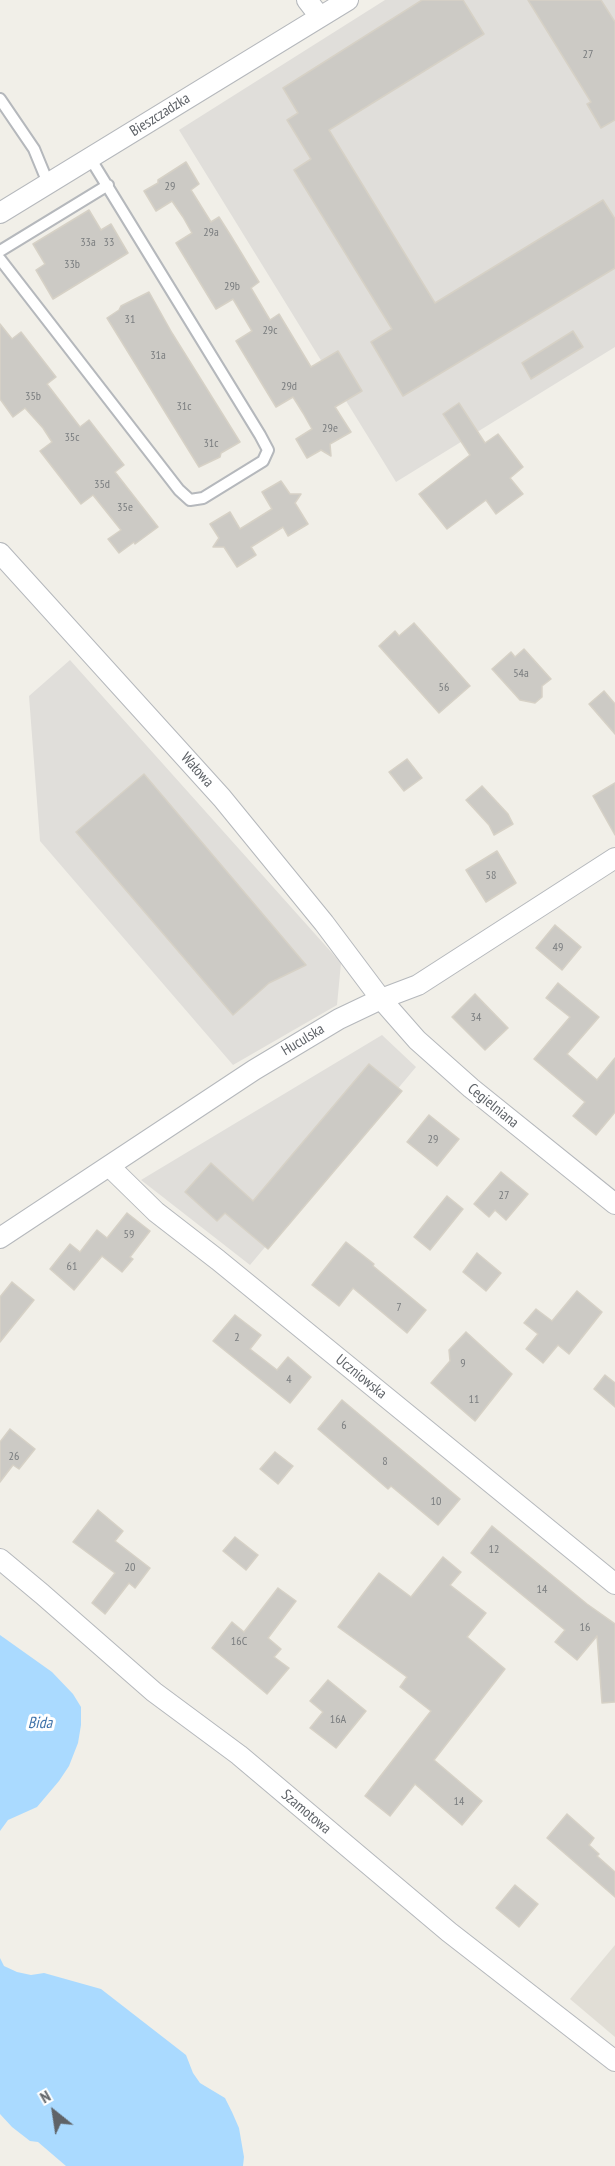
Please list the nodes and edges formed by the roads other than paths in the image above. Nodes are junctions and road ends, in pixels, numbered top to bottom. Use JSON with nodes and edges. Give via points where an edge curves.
{"nodes":[{"id":1,"x":307,"y":0,"type":"edge"},
{"id":2,"x":348,"y":0,"type":"edge"},
{"id":3,"x":320,"y":17,"type":"junction"},
{"id":4,"x":0,"y":99,"type":"edge"},
{"id":5,"x":90,"y":158,"type":"junction"},
{"id":6,"x":48,"y":183,"type":"junction"},
{"id":7,"x":108,"y":185,"type":"junction"},
{"id":8,"x":0,"y":213,"type":"edge"},
{"id":9,"x":0,"y":251,"type":"edge"},
{"id":10,"x":0,"y":259,"type":"edge"},
{"id":11,"x":0,"y":553,"type":"edge"},
{"id":12,"x":615,"y":858,"type":"edge"},
{"id":13,"x":381,"y":999,"type":"junction"},
{"id":14,"x":110,"y":1167,"type":"junction"},
{"id":15,"x":615,"y":1204,"type":"edge"},
{"id":16,"x":0,"y":1238,"type":"edge"},
{"id":17,"x":0,"y":1559,"type":"edge"},
{"id":18,"x":615,"y":1584,"type":"edge"},
{"id":19,"x":615,"y":2061,"type":"edge"}],
"edges":[{"from":1,"to":3,"type":"street"},
{"from":2,"to":3,"type":"street","name":"Bieszczadzka"},
{"from":3,"to":5,"type":"street","name":"Bieszczadzka"},
{"from":4,"to":6,"type":"lane","via":[[34,149]]},
{"from":5,"to":6,"type":"street","name":"Bieszczadzka"},
{"from":5,"to":7,"type":"lane"},
{"from":6,"to":8,"type":"street","name":"Bieszczadzka"},
{"from":7,"to":9,"type":"lane"},
{"from":7,"to":10,"type":"lane","via":[[260,435],[268,450],[263,461],[223,488],[190,500]]},
{"from":11,"to":13,"type":"street","name":"Wałowa","via":[[222,798]]},
{"from":12,"to":13,"type":"street","name":"Huculska","via":[[418,985]]},
{"from":13,"to":14,"type":"street","name":"Huculska","via":[[339,1018],[254,1070]]},
{"from":13,"to":15,"type":"street","name":"Cegielniana","via":[[417,1040],[471,1088]]},
{"from":14,"to":16,"type":"street","name":"Huculska"},
{"from":14,"to":18,"type":"street","name":"Uczniowska","via":[[156,1212]]},
{"from":17,"to":19,"type":"street","name":"Szamotowa","via":[[154,1692],[239,1755],[449,1932]]}]}
